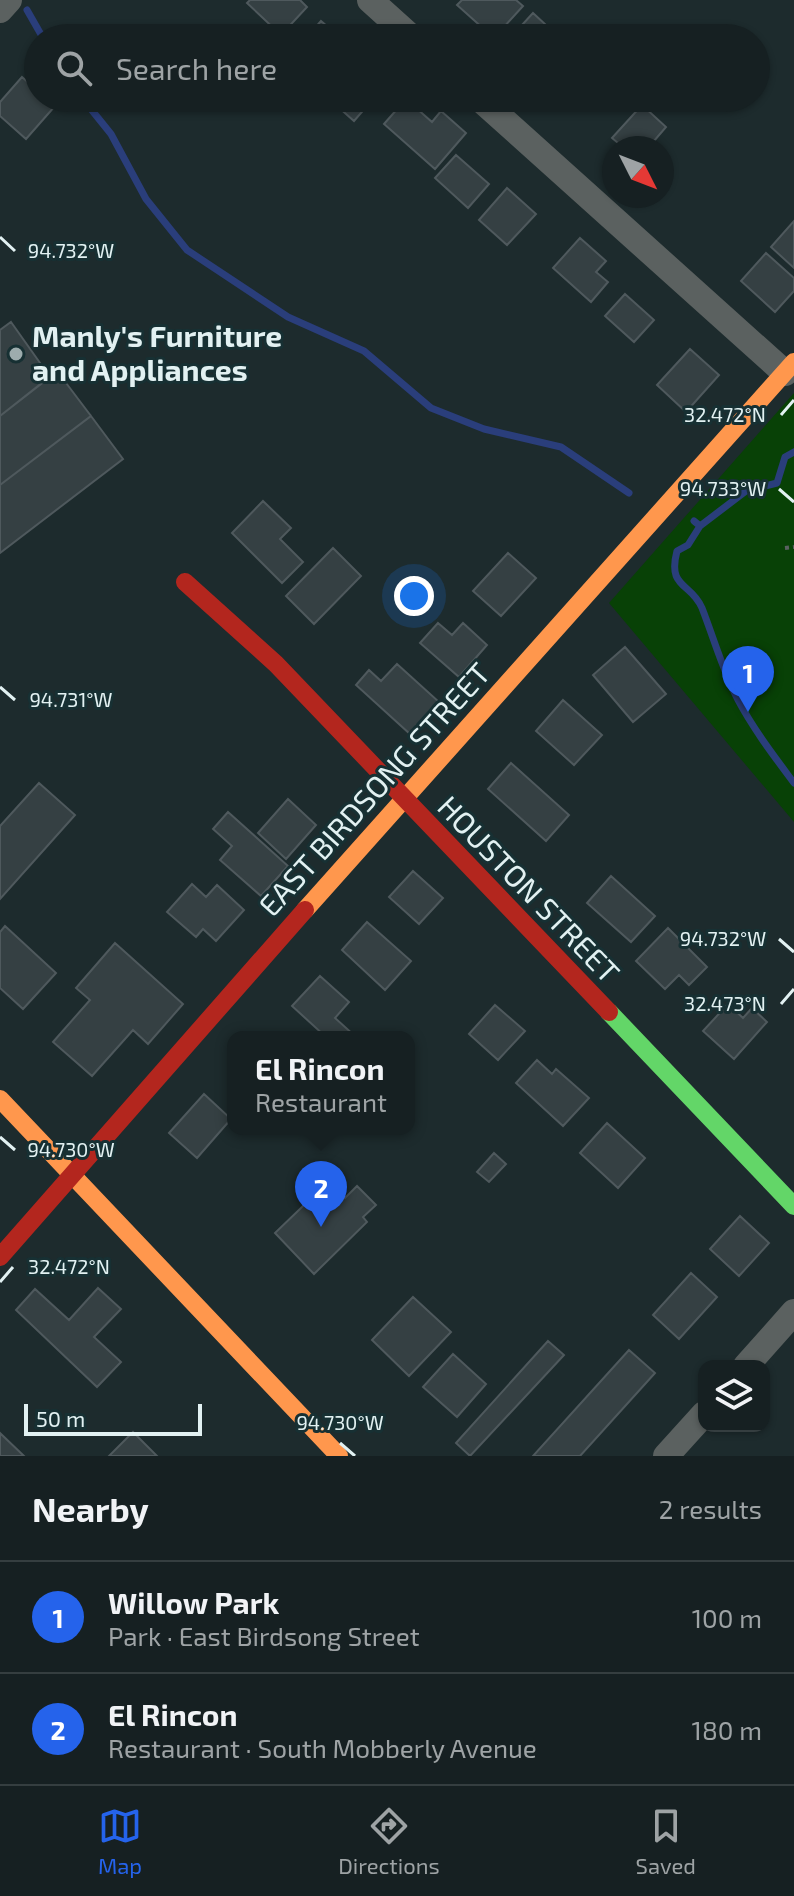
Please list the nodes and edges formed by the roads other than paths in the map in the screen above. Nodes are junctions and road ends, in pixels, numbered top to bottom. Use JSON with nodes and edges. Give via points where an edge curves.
{"nodes":[{"id":1,"x":9,"y":0,"type":"edge"},
{"id":2,"x":370,"y":0,"type":"edge"},
{"id":3,"x":0,"y":10,"type":"edge"},
{"id":4,"x":397,"y":24,"type":"edge"},
{"id":5,"x":495,"y":112,"type":"edge"},
{"id":6,"x":789,"y":367,"type":"edge"},
{"id":7,"x":185,"y":582,"type":"dead end"},
{"id":8,"x":403,"y":802,"type":"junction"},
{"id":9,"x":0,"y":1099,"type":"edge"},
{"id":10,"x":73,"y":1176,"type":"junction"},
{"id":11,"x":794,"y":1206,"type":"edge"},
{"id":12,"x":0,"y":1257,"type":"edge"},
{"id":13,"x":794,"y":1312,"type":"edge"},
{"id":14,"x":751,"y":1360,"type":"edge"},
{"id":15,"x":698,"y":1421,"type":"edge"},
{"id":16,"x":339,"y":1456,"type":"edge"},
{"id":17,"x":666,"y":1456,"type":"edge"}],
"edges":[{"from":1,"to":3,"type":"street"},
{"from":2,"to":4,"type":"street"},
{"from":5,"to":6,"type":"street"},
{"from":6,"to":8,"type":"street","name":"EAST BIRDSONG STREET"},
{"from":7,"to":8,"type":"street","name":"HOUSTON STREET","via":[[276,664]]},
{"from":8,"to":10,"type":"street","name":"EAST BIRDSONG STREET"},
{"from":8,"to":11,"type":"street","name":"HOUSTON STREET"},
{"from":9,"to":10,"type":"street"},
{"from":10,"to":12,"type":"street","name":"EAST BIRDSONG STREET"},
{"from":10,"to":16,"type":"street"},
{"from":13,"to":14,"type":"street"},
{"from":15,"to":17,"type":"street"}]}
